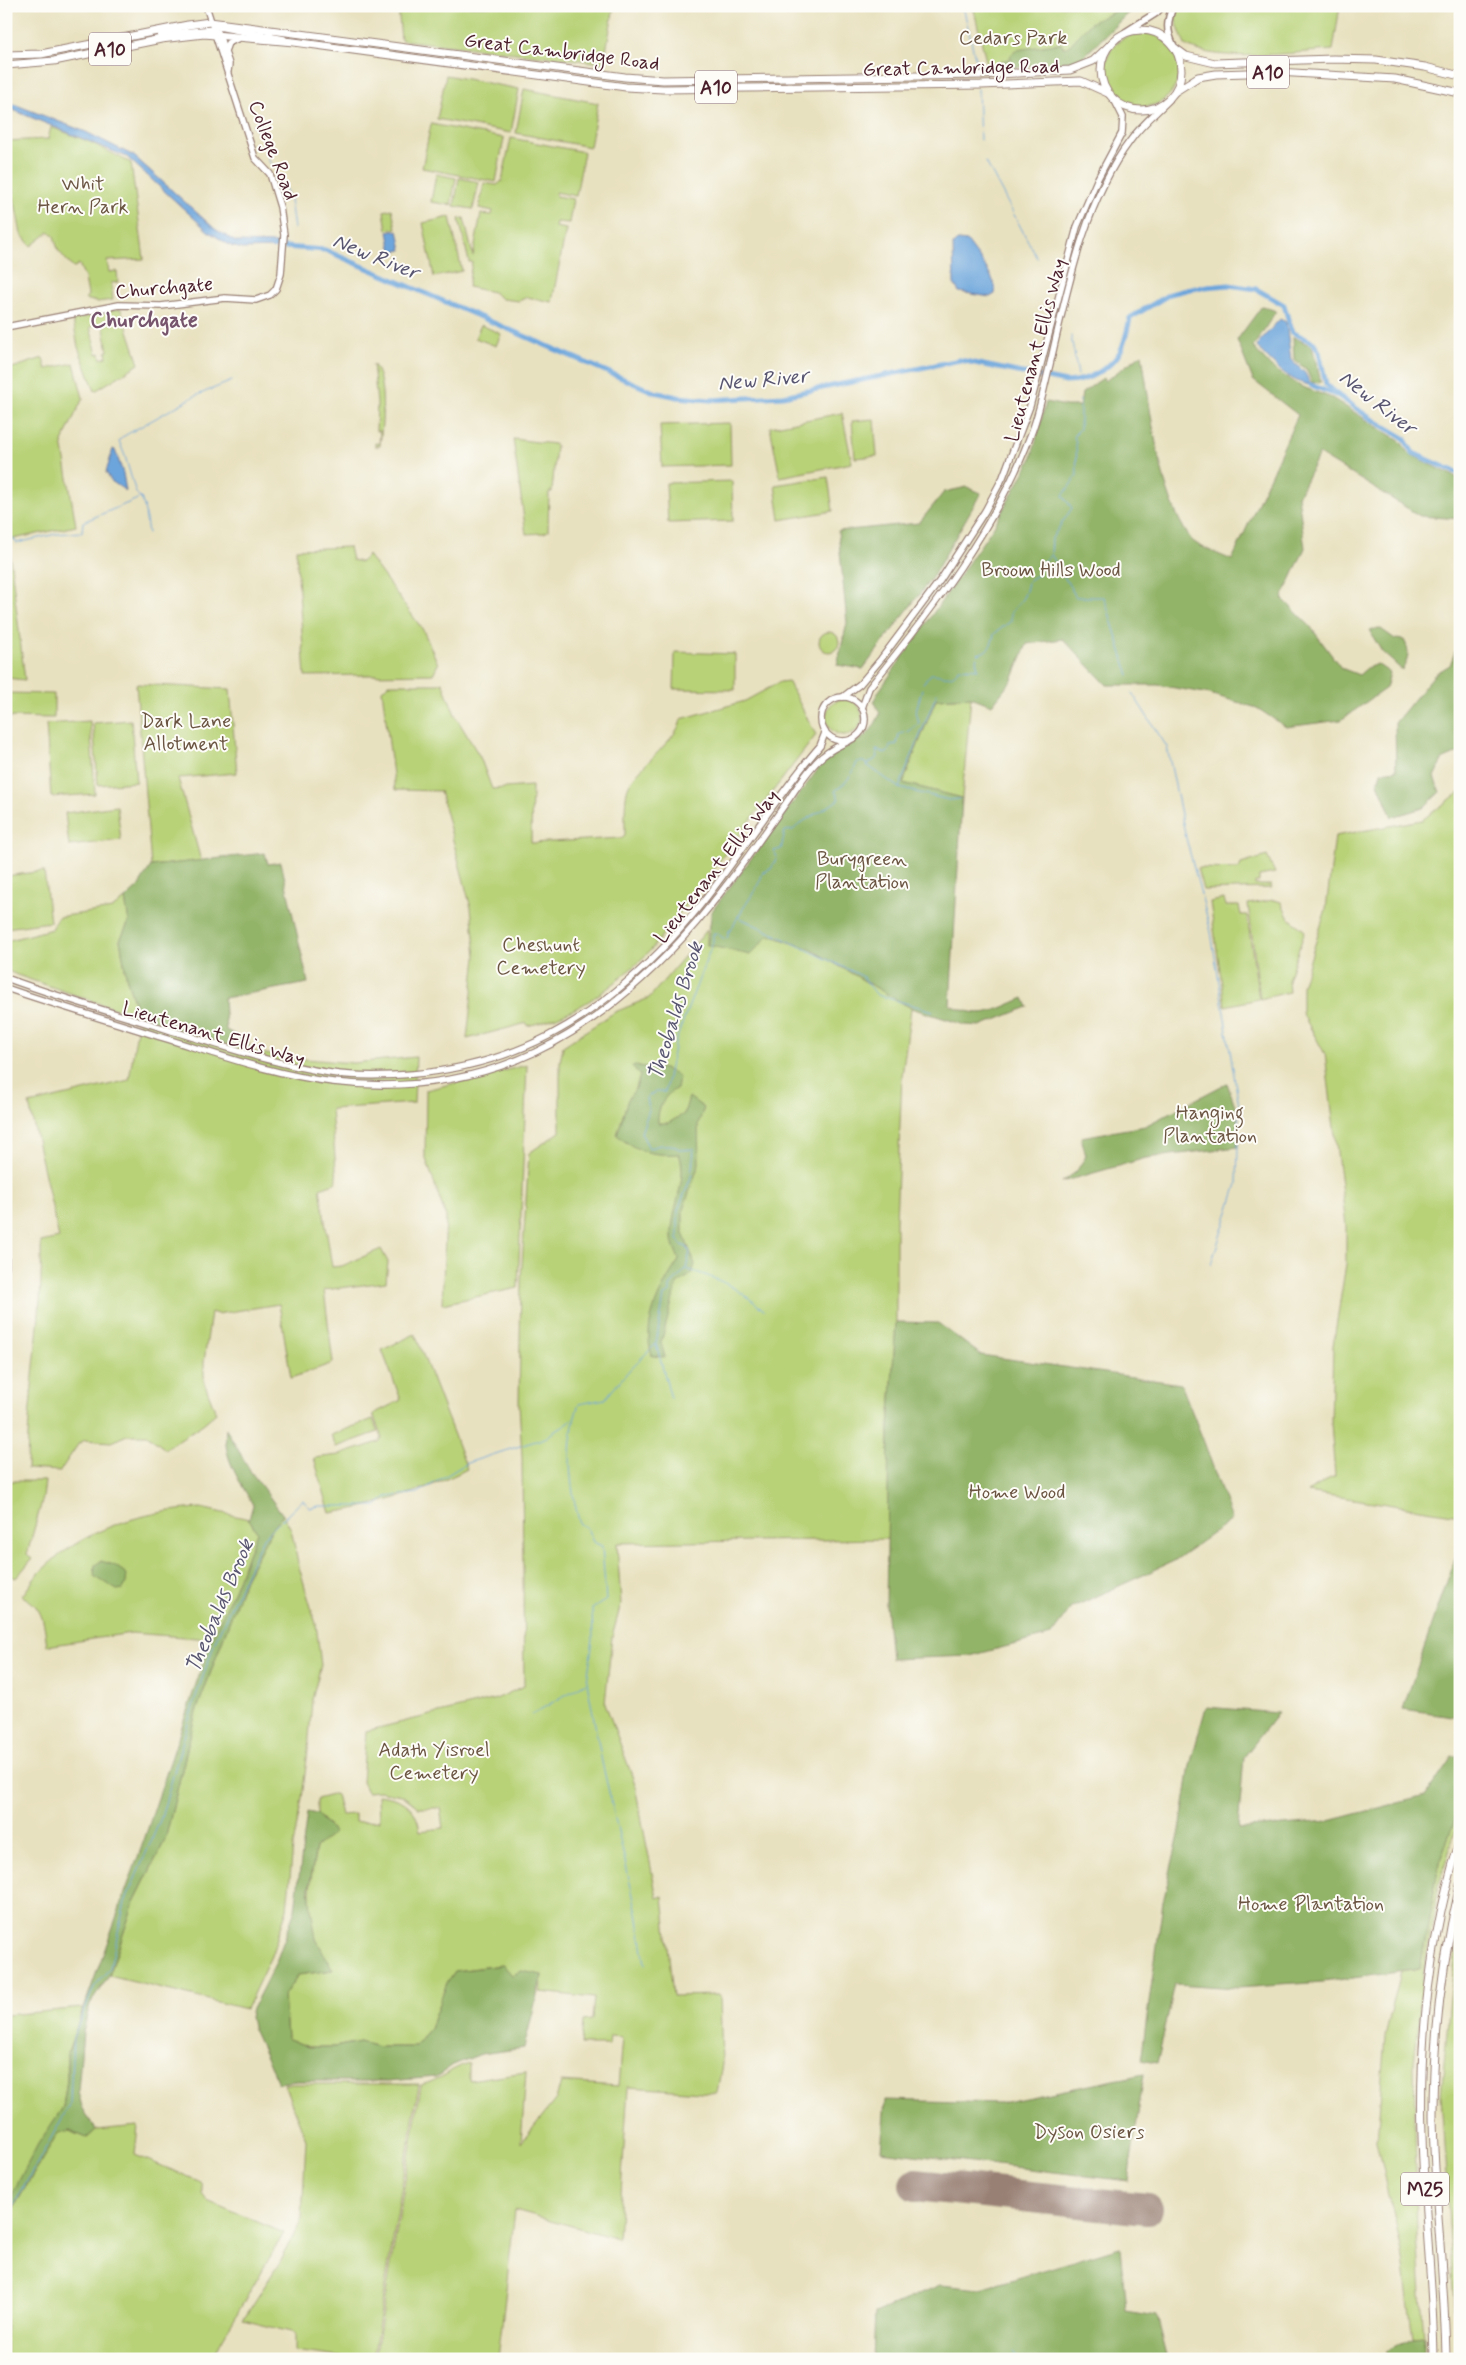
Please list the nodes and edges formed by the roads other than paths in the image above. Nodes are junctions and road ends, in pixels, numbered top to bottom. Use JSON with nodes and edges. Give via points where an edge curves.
{"nodes":[{"id":1,"x":206,"y":6,"type":"edge"},
{"id":2,"x":1162,"y":6,"type":"edge"},
{"id":3,"x":1173,"y":6,"type":"edge"},
{"id":4,"x":214,"y":29,"type":"junction"},
{"id":5,"x":1126,"y":32,"type":"junction"},
{"id":6,"x":246,"y":37,"type":"junction"},
{"id":7,"x":294,"y":42,"type":"junction"},
{"id":8,"x":1111,"y":44,"type":"junction"},
{"id":9,"x":1174,"y":47,"type":"junction"},
{"id":10,"x":225,"y":52,"type":"junction"},
{"id":11,"x":6,"y":55,"type":"edge"},
{"id":12,"x":6,"y":65,"type":"edge"},
{"id":13,"x":228,"y":71,"type":"junction"},
{"id":14,"x":1460,"y":76,"type":"edge"},
{"id":15,"x":1176,"y":91,"type":"junction"},
{"id":16,"x":1460,"y":93,"type":"edge"},
{"id":17,"x":1112,"y":97,"type":"junction"},
{"id":18,"x":1169,"y":100,"type":"junction"},
{"id":19,"x":266,"y":297,"type":"joint"},
{"id":20,"x":6,"y":327,"type":"edge"},
{"id":21,"x":843,"y":697,"type":"junction"},
{"id":22,"x":862,"y":708,"type":"junction"},
{"id":23,"x":825,"y":733,"type":"junction"},
{"id":24,"x":848,"y":741,"type":"junction"},
{"id":25,"x":6,"y":978,"type":"edge"},
{"id":26,"x":6,"y":988,"type":"edge"},
{"id":27,"x":6,"y":1230,"type":"edge"},
{"id":28,"x":6,"y":1267,"type":"edge"},
{"id":29,"x":1460,"y":1840,"type":"edge"},
{"id":30,"x":1460,"y":1885,"type":"edge"},
{"id":31,"x":1434,"y":2359,"type":"edge"},
{"id":32,"x":1446,"y":2359,"type":"edge"}],
"edges":[{"from":1,"to":4,"type":"main road","name":"College Road"},
{"from":2,"to":5,"type":"main road"},
{"from":3,"to":9,"type":"main road","via":[[1167,22]]},
{"from":4,"to":6,"type":"highway","name":"Great Cambridge Road","number":"A10"},
{"from":4,"to":7,"type":"main road","via":[[275,36]]},
{"from":4,"to":8,"type":"highway","name":"Great Cambridge Road","number":"A10","via":[[663,80],[982,75],[1070,70],[1093,61]]},
{"from":4,"to":10,"type":"main road","name":"College Road"},
{"from":4,"to":11,"type":"highway","name":"Great Cambridge Road","number":"A10","via":[[188,24],[40,54]]},
{"from":4,"to":12,"type":"highway","name":"Great Cambridge Road","number":"A10","via":[[54,61]]},
{"from":4,"to":13,"type":"main road","name":"College Road"},
{"from":5,"to":8,"type":"highway"},
{"from":5,"to":9,"type":"highway","via":[[1146,30],[1157,33]]},
{"from":6,"to":7,"type":"highway","name":"Great Cambridge Road","number":"A10"},
{"from":6,"to":10,"type":"main road","via":[[230,41]]},
{"from":7,"to":17,"type":"highway","name":"Great Cambridge Road","number":"A10","via":[[662,90],[1081,81]]},
{"from":8,"to":17,"type":"highway","via":[[1101,68],[1104,86]]},
{"from":9,"to":14,"type":"highway","number":"A10","via":[[1186,56],[1216,63],[1376,60]]},
{"from":9,"to":15,"type":"highway","via":[[1181,70]]},
{"from":10,"to":13,"type":"main road","name":"College Road"},
{"from":13,"to":19,"type":"main road","name":"College Road","via":[[255,158],[270,174],[280,207],[285,245],[281,274],[276,289]]},
{"from":15,"to":16,"type":"highway","number":"A10","via":[[1198,77],[1277,72],[1395,79]]},
{"from":15,"to":18,"type":"highway"},
{"from":17,"to":18,"type":"highway","via":[[1126,107],[1144,110]]},
{"from":17,"to":21,"type":"main road","name":"Lieutenant Ellis Way","via":[[1123,118],[1122,133],[1077,227],[1036,384],[1012,457],[985,511],[941,579],[860,684]]},
{"from":18,"to":22,"type":"main road","name":"Lieutenant Ellis Way","via":[[1130,141],[1092,211],[1076,258],[1032,432],[1002,498],[948,583],[869,688]]},
{"from":19,"to":20,"type":"main road","name":"Churchgate","via":[[256,300],[211,298],[161,306],[119,306]]},
{"from":21,"to":22,"type":"main road","via":[[852,699]]},
{"from":21,"to":23,"type":"main road","name":"Lieutenant Ellis Way","via":[[832,700],[823,708],[820,722]]},
{"from":22,"to":24,"type":"main road","name":"Lieutenant Ellis Way","via":[[863,729]]},
{"from":23,"to":24,"type":"main road","via":[[836,740]]},
{"from":23,"to":25,"type":"main road","name":"Lieutenant Ellis Way","via":[[820,746],[695,911],[661,950],[629,980],[555,1034],[519,1051],[445,1071],[386,1076],[333,1073],[238,1052]]},
{"from":24,"to":26,"type":"main road","name":"Lieutenant Ellis Way","via":[[819,759],[702,915],[668,955],[635,986],[559,1041],[522,1059],[485,1071],[446,1080],[387,1084],[315,1079],[236,1060]]},
{"from":27,"to":28,"type":"main road"},
{"from":29,"to":31,"type":"highway","number":"M25","via":[[1436,1941],[1422,2059],[1422,2147]]},
{"from":30,"to":32,"type":"highway","number":"M25","via":[[1441,1986],[1433,2091]]}]}
